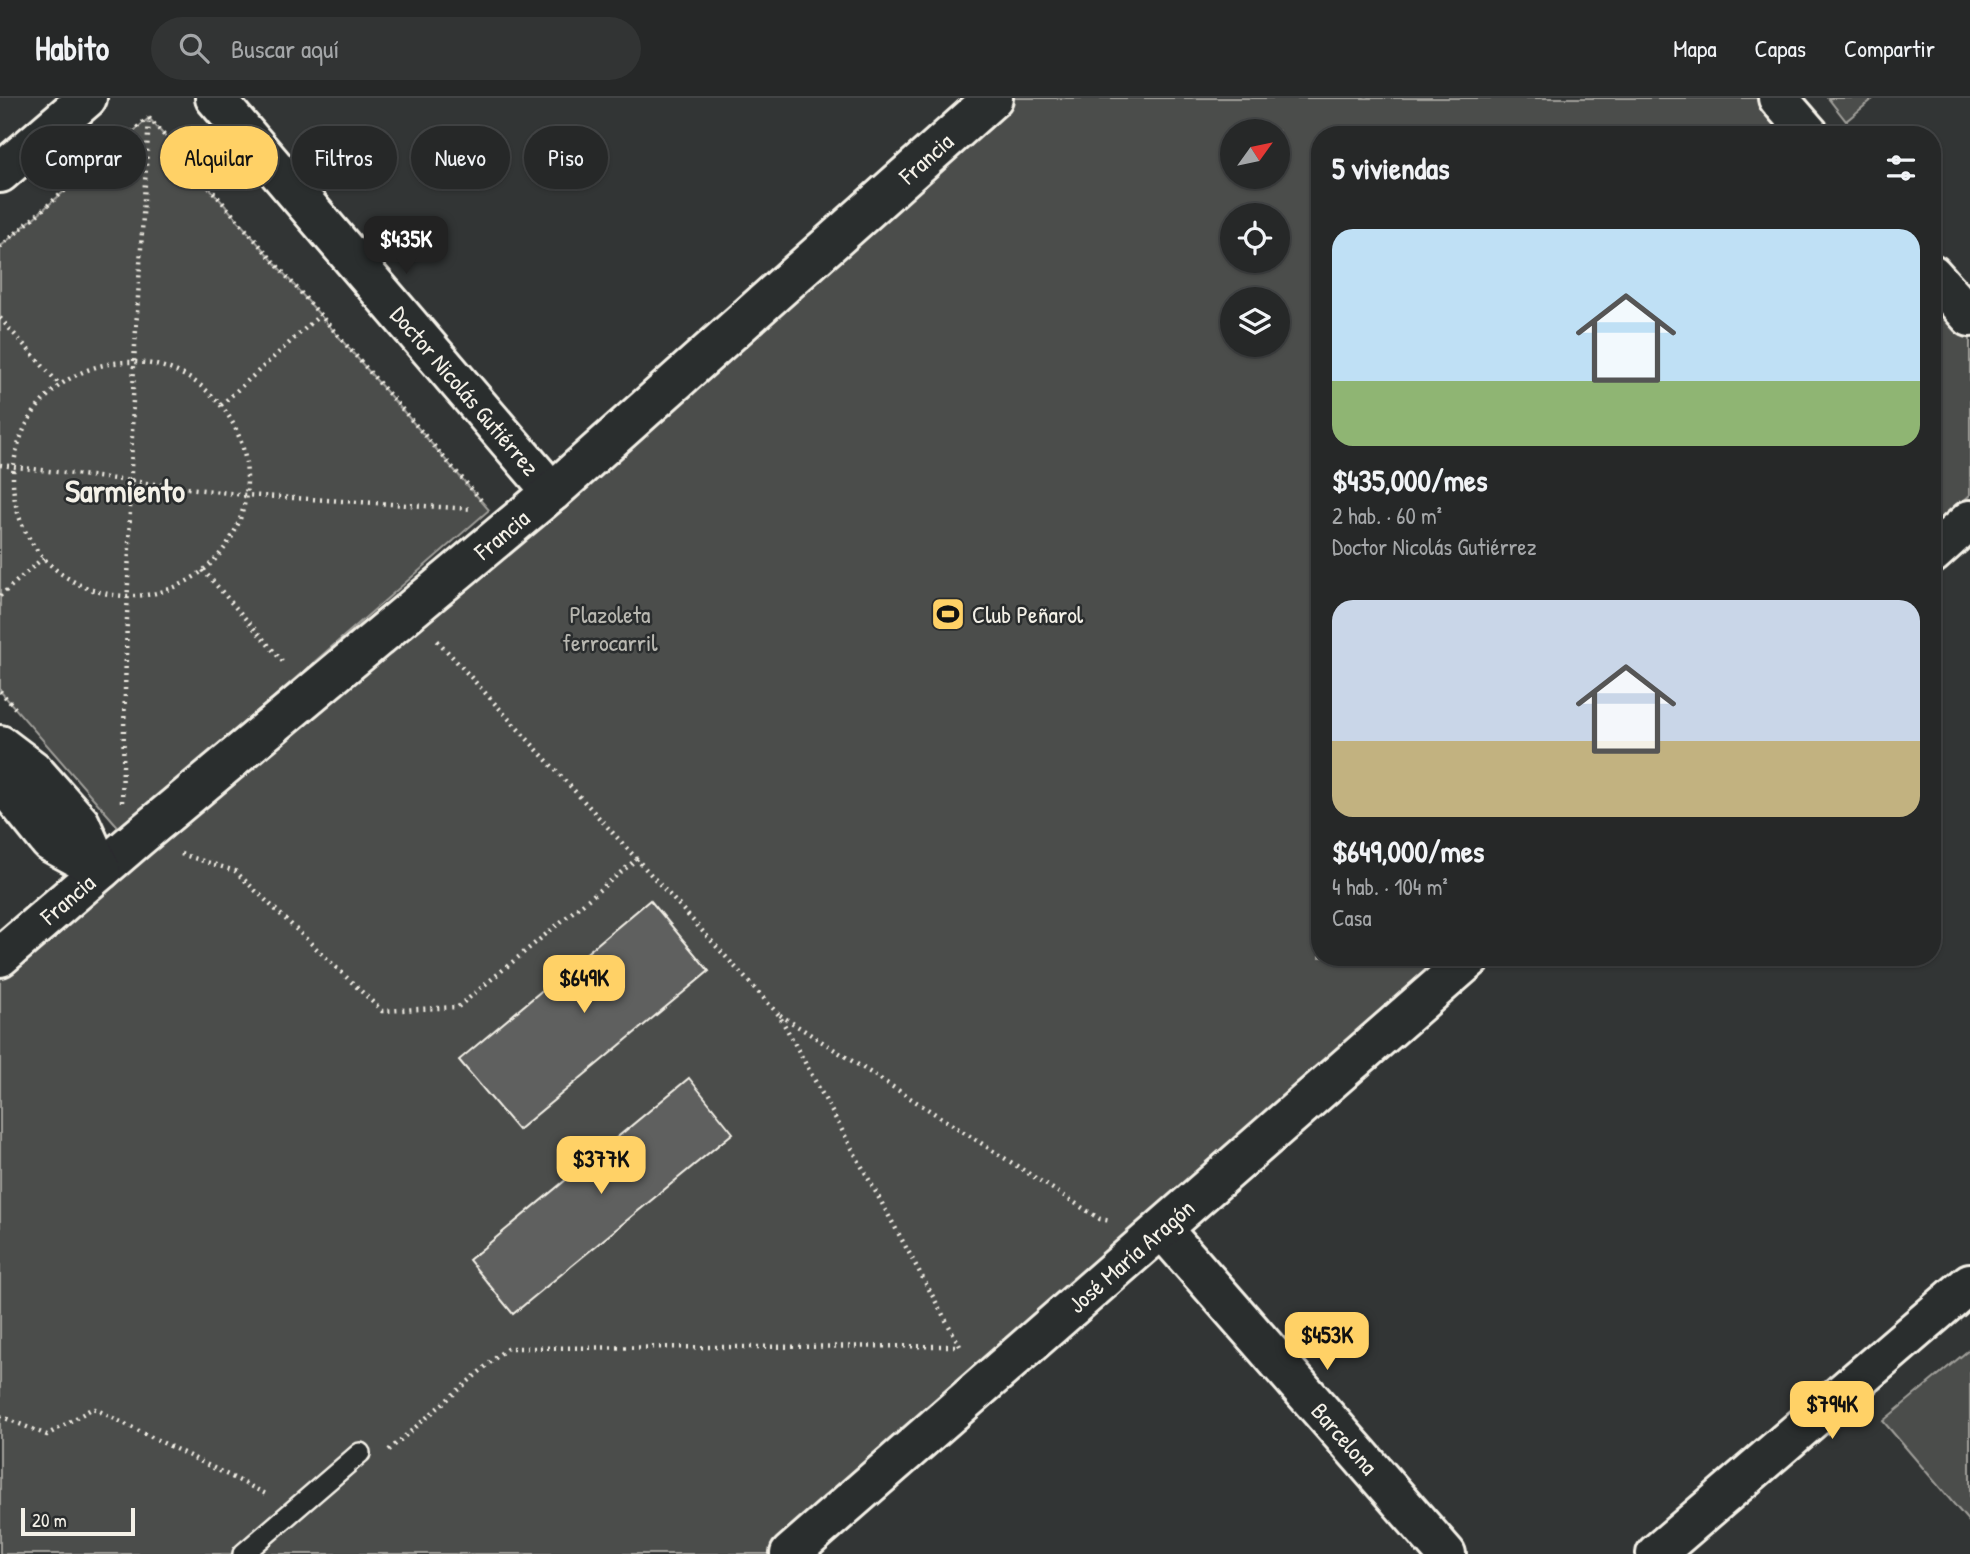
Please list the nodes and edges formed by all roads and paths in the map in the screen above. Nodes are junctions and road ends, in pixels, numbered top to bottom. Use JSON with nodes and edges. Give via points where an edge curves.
{"nodes":[{"id":1,"x":87,"y":98,"type":"edge"},
{"id":2,"x":215,"y":98,"type":"edge"},
{"id":3,"x":993,"y":98,"type":"edge"},
{"id":4,"x":1778,"y":98,"type":"edge"},
{"id":5,"x":149,"y":118,"type":"junction"},
{"id":6,"x":1802,"y":126,"type":"edge"},
{"id":7,"x":0,"y":173,"type":"edge"},
{"id":8,"x":0,"y":247,"type":"edge"},
{"id":9,"x":1941,"y":284,"type":"edge"},
{"id":10,"x":320,"y":315,"type":"junction"},
{"id":11,"x":1970,"y":317,"type":"edge"},
{"id":12,"x":0,"y":318,"type":"edge"},
{"id":13,"x":134,"y":362,"type":"junction"},
{"id":14,"x":60,"y":384,"type":"junction"},
{"id":15,"x":221,"y":405,"type":"junction"},
{"id":16,"x":0,"y":465,"type":"edge"},
{"id":17,"x":14,"y":467,"type":"junction"},
{"id":18,"x":131,"y":481,"type":"junction"},
{"id":19,"x":552,"y":492,"type":"junction"},
{"id":20,"x":245,"y":495,"type":"junction"},
{"id":21,"x":476,"y":509,"type":"dead end"},
{"id":22,"x":489,"y":510,"type":"dead end"},
{"id":23,"x":1970,"y":520,"type":"edge"},
{"id":24,"x":1941,"y":546,"type":"edge"},
{"id":25,"x":44,"y":557,"type":"junction"},
{"id":26,"x":203,"y":570,"type":"junction"},
{"id":27,"x":0,"y":596,"type":"edge"},
{"id":28,"x":128,"y":596,"type":"junction"},
{"id":29,"x":410,"y":610,"type":"junction"},
{"id":30,"x":288,"y":668,"type":"dead end"},
{"id":31,"x":0,"y":691,"type":"edge"},
{"id":32,"x":17,"y":711,"type":"dead end"},
{"id":33,"x":0,"y":745,"type":"edge"},
{"id":34,"x":0,"y":780,"type":"edge"},
{"id":35,"x":138,"y":838,"type":"junction"},
{"id":36,"x":638,"y":858,"type":"junction"},
{"id":37,"x":101,"y":870,"type":"junction"},
{"id":38,"x":0,"y":957,"type":"edge"},
{"id":39,"x":1462,"y":966,"type":"edge"},
{"id":40,"x":779,"y":1015,"type":"junction"},
{"id":41,"x":1163,"y":1230,"type":"junction"},
{"id":42,"x":1970,"y":1283,"type":"edge"},
{"id":43,"x":0,"y":1416,"type":"edge"},
{"id":44,"x":360,"y":1453,"type":"dead end"},
{"id":45,"x":384,"y":1454,"type":"dead end"},
{"id":46,"x":295,"y":1509,"type":"junction"},
{"id":47,"x":243,"y":1554,"type":"edge"},
{"id":48,"x":790,"y":1554,"type":"edge"},
{"id":49,"x":1446,"y":1554,"type":"edge"},
{"id":50,"x":1656,"y":1554,"type":"edge"}],
"edges":[{"from":1,"to":7,"type":"street"},
{"from":2,"to":19,"type":"street","name":"Doctor Nicolás Gutiérrez"},
{"from":3,"to":19,"type":"street","name":"Francia"},
{"from":4,"to":6,"type":"street"},
{"from":5,"to":8,"type":"path"},
{"from":5,"to":10,"type":"path"},
{"from":5,"to":13,"type":"path"},
{"from":9,"to":11,"type":"street"},
{"from":10,"to":15,"type":"path"},
{"from":10,"to":22,"type":"path"},
{"from":12,"to":14,"type":"path"},
{"from":13,"to":14,"type":"path","via":[[92,367]]},
{"from":13,"to":15,"type":"path","via":[[163,366],[195,381]]},
{"from":13,"to":18,"type":"path"},
{"from":14,"to":17,"type":"path","via":[[34,411],[17,444]]},
{"from":15,"to":20,"type":"path","via":[[239,435],[247,469]]},
{"from":16,"to":17,"type":"path"},
{"from":17,"to":18,"type":"path"},
{"from":17,"to":25,"type":"path","via":[[18,515]]},
{"from":18,"to":20,"type":"path"},
{"from":18,"to":28,"type":"path"},
{"from":19,"to":29,"type":"street","name":"Francia"},
{"from":20,"to":21,"type":"path"},
{"from":20,"to":26,"type":"path","via":[[233,536]]},
{"from":23,"to":24,"type":"street"},
{"from":25,"to":27,"type":"path"},
{"from":25,"to":28,"type":"path","via":[[57,571],[86,588]]},
{"from":26,"to":28,"type":"path","via":[[186,583],[154,594]]},
{"from":26,"to":30,"type":"path"},
{"from":28,"to":35,"type":"path","via":[[121,830]]},
{"from":29,"to":35,"type":"street","name":"Francia"},
{"from":29,"to":36,"type":"path"},
{"from":31,"to":32,"type":"path"},
{"from":33,"to":37,"type":"street","via":[[33,769],[80,823]]},
{"from":34,"to":37,"type":"street","via":[[50,842]]},
{"from":35,"to":36,"type":"path","via":[[235,871],[382,1011],[457,1007]]},
{"from":35,"to":37,"type":"street","name":"Francia"},
{"from":36,"to":40,"type":"path"},
{"from":37,"to":38,"type":"street","name":"Francia"},
{"from":39,"to":41,"type":"street","name":"José María Aragón"},
{"from":40,"to":41,"type":"path","via":[[1100,1219]]},
{"from":40,"to":45,"type":"path","via":[[960,1346],[507,1348]]},
{"from":41,"to":48,"type":"street","name":"José María Aragón"},
{"from":41,"to":49,"type":"street","name":"Barcelona"},
{"from":42,"to":50,"type":"street"},
{"from":43,"to":46,"type":"path","via":[[47,1436],[93,1408]]},
{"from":44,"to":46,"type":"lane"},
{"from":46,"to":47,"type":"lane"}]}
